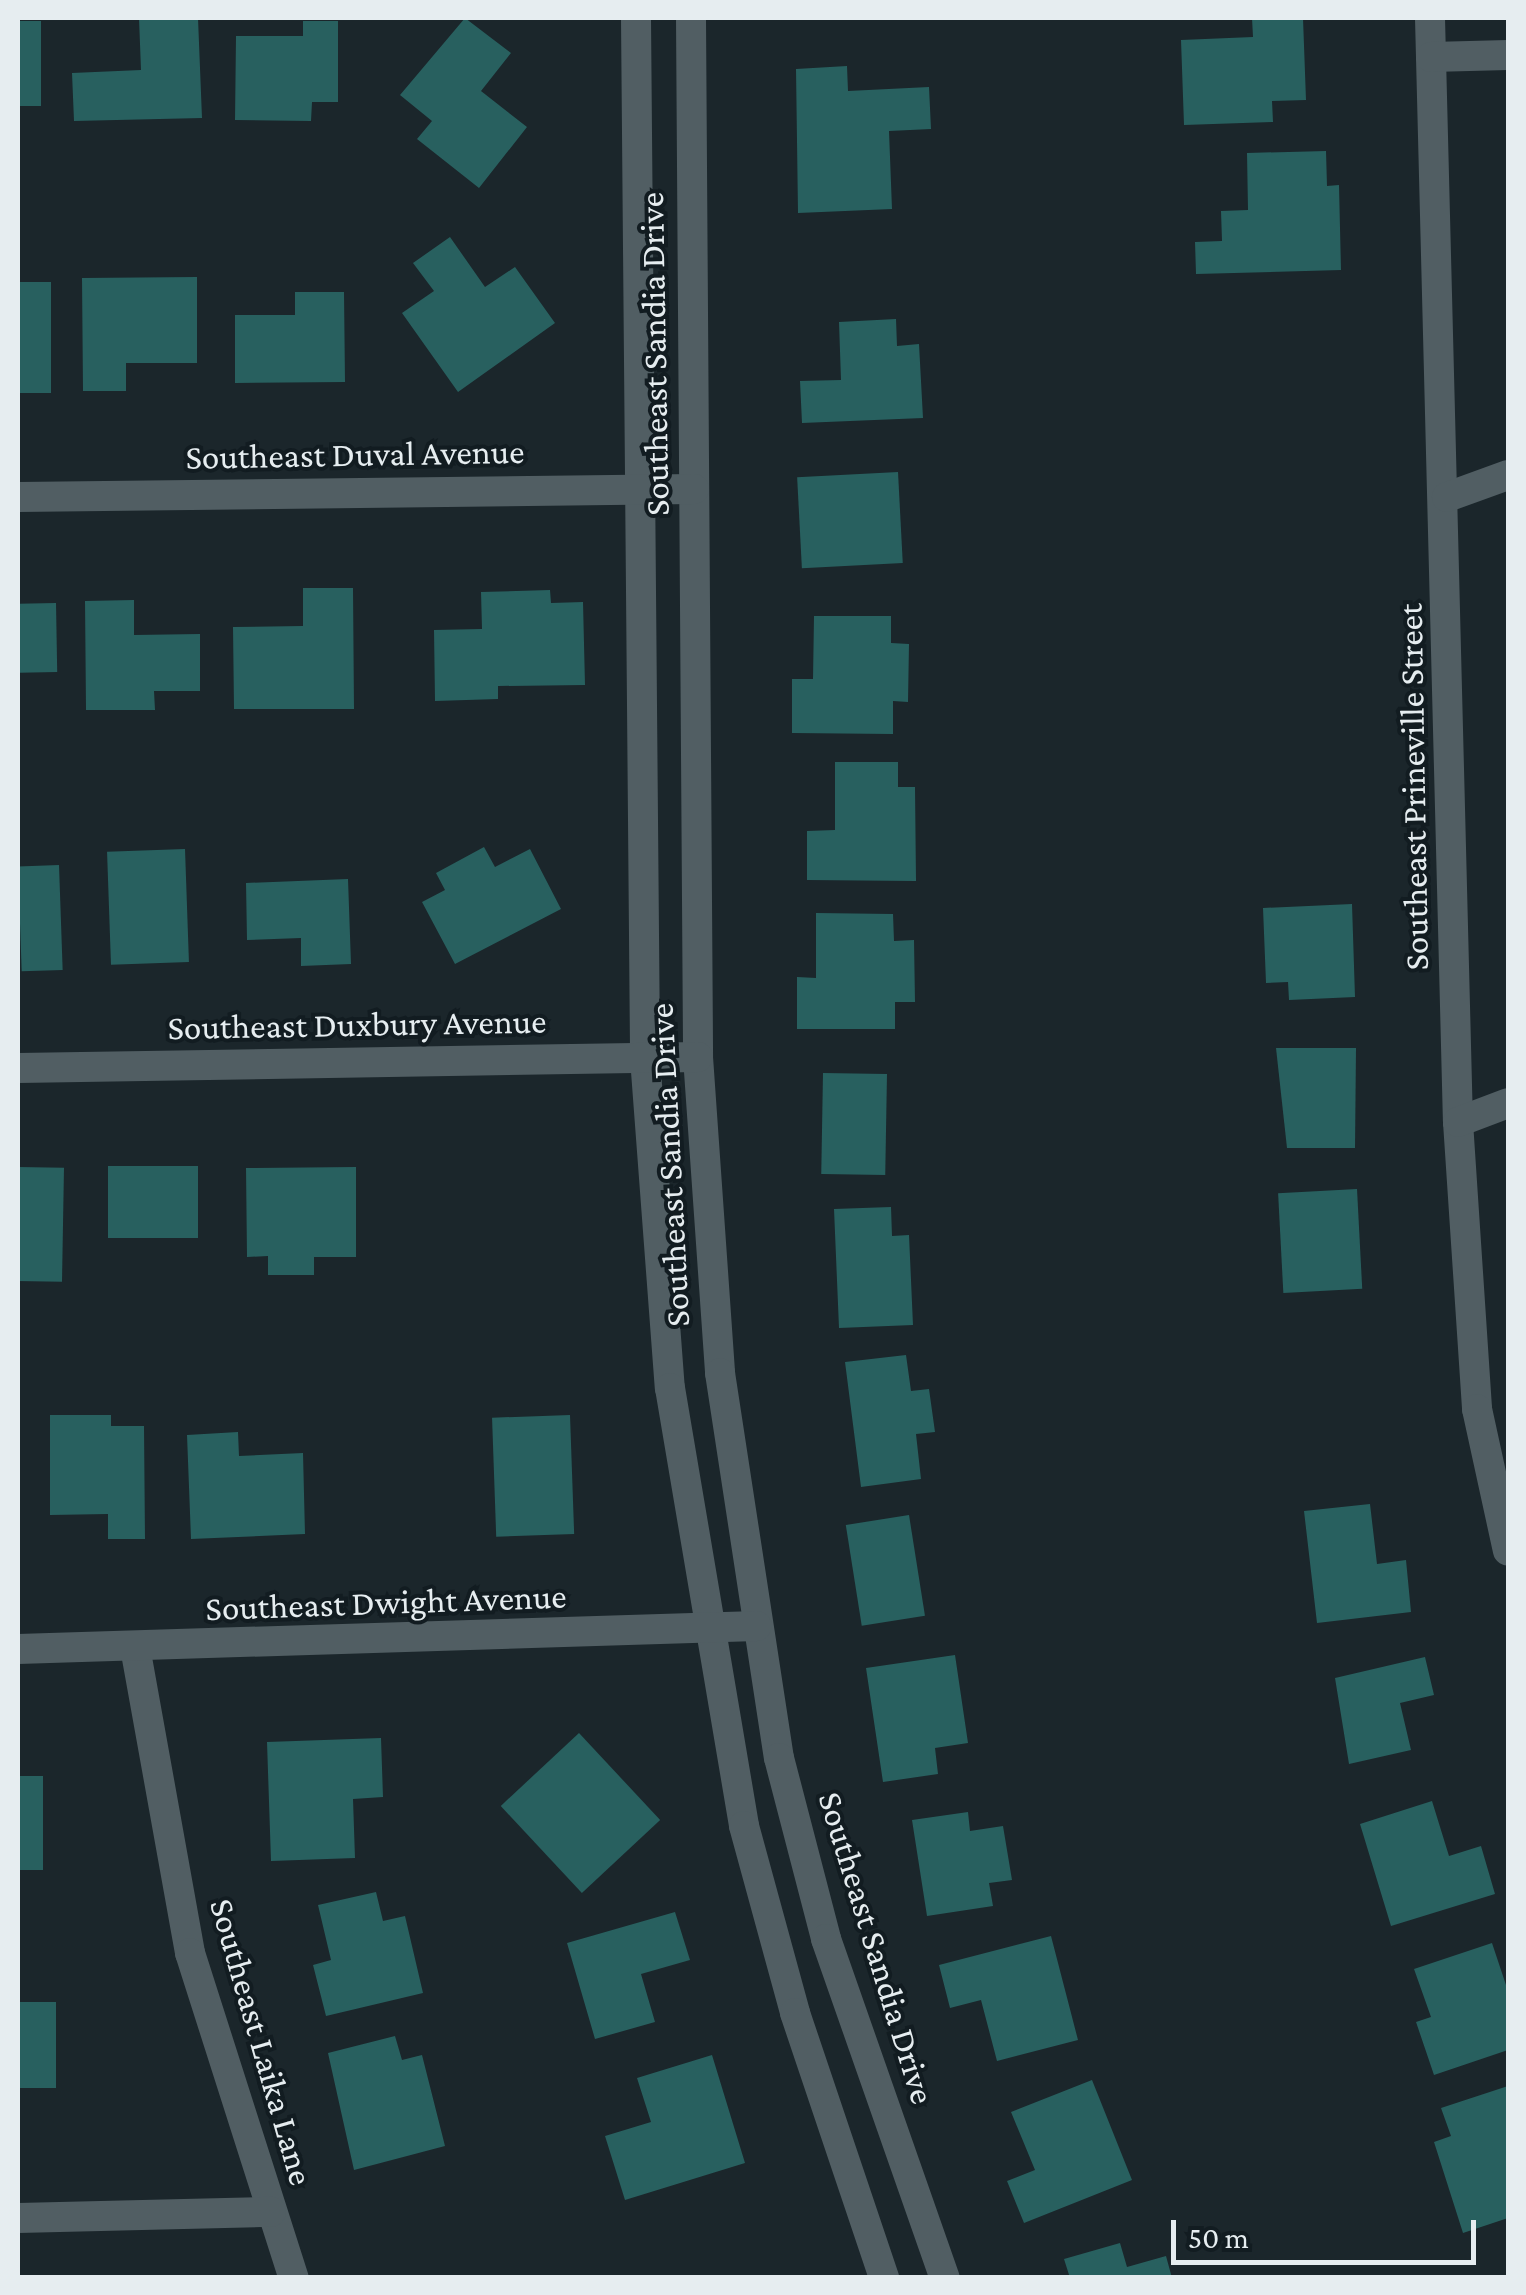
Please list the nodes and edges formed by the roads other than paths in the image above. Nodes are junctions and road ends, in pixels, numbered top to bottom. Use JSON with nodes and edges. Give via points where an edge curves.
{"nodes":[{"id":1,"x":636,"y":18,"type":"edge"},
{"id":2,"x":691,"y":18,"type":"edge"},
{"id":3,"x":1430,"y":18,"type":"edge"},
{"id":4,"x":1508,"y":55,"type":"edge"},
{"id":5,"x":1431,"y":57,"type":"junction"},
{"id":6,"x":1508,"y":475,"type":"edge"},
{"id":7,"x":642,"y":489,"type":"junction"},
{"id":8,"x":694,"y":489,"type":"junction"},
{"id":9,"x":1447,"y":496,"type":"junction"},
{"id":10,"x":18,"y":498,"type":"edge"},
{"id":11,"x":698,"y":1057,"type":"junction"},
{"id":12,"x":645,"y":1058,"type":"junction"},
{"id":13,"x":18,"y":1068,"type":"edge"},
{"id":14,"x":1508,"y":1103,"type":"edge"},
{"id":15,"x":1458,"y":1122,"type":"junction"},
{"id":16,"x":1508,"y":1552,"type":"edge"},
{"id":17,"x":757,"y":1626,"type":"junction"},
{"id":18,"x":705,"y":1632,"type":"junction"},
{"id":19,"x":135,"y":1647,"type":"junction"},
{"id":20,"x":18,"y":1649,"type":"edge"},
{"id":21,"x":271,"y":2212,"type":"junction"},
{"id":22,"x":18,"y":2218,"type":"edge"},
{"id":23,"x":294,"y":2278,"type":"edge"},
{"id":24,"x":884,"y":2278,"type":"edge"},
{"id":25,"x":946,"y":2278,"type":"edge"}],
"edges":[{"from":1,"to":7,"type":"street","name":"Southeast Sandia Drive"},
{"from":2,"to":8,"type":"street","name":"Southeast Sandia Drive"},
{"from":3,"to":5,"type":"street","name":"Southeast Prineville Street"},
{"from":4,"to":5,"type":"street"},
{"from":5,"to":9,"type":"street","name":"Southeast Prineville Street"},
{"from":6,"to":9,"type":"street"},
{"from":7,"to":8,"type":"street","name":"Southeast Duval Avenue"},
{"from":7,"to":10,"type":"street","name":"Southeast Duval Avenue"},
{"from":7,"to":12,"type":"street","name":"Southeast Sandia Drive"},
{"from":8,"to":11,"type":"street","name":"Southeast Sandia Drive"},
{"from":9,"to":15,"type":"street","name":"Southeast Prineville Street"},
{"from":11,"to":12,"type":"street","name":"Southeast Duxbury Avenue"},
{"from":11,"to":17,"type":"street","name":"Southeast Sandia Drive","via":[[720,1373]]},
{"from":12,"to":13,"type":"street","name":"Southeast Duxbury Avenue"},
{"from":12,"to":18,"type":"street","name":"Southeast Sandia Drive","via":[[670,1388]]},
{"from":14,"to":15,"type":"street"},
{"from":15,"to":16,"type":"street","name":"Southeast Prineville Street","via":[[1477,1410]]},
{"from":17,"to":18,"type":"street","name":"Southeast Dwight Avenue"},
{"from":17,"to":25,"type":"street","name":"Southeast Sandia Drive","via":[[779,1758],[826,1939]]},
{"from":18,"to":19,"type":"street","name":"Southeast Dwight Avenue"},
{"from":18,"to":24,"type":"street","name":"Southeast Sandia Drive","via":[[794,2013]]},
{"from":19,"to":20,"type":"street","name":"Southeast Dwight Avenue"},
{"from":19,"to":21,"type":"street","name":"Southeast Laika Lane","via":[[190,1953]]},
{"from":21,"to":22,"type":"street"},
{"from":21,"to":23,"type":"street","name":"Southeast Laika Lane"}]}
